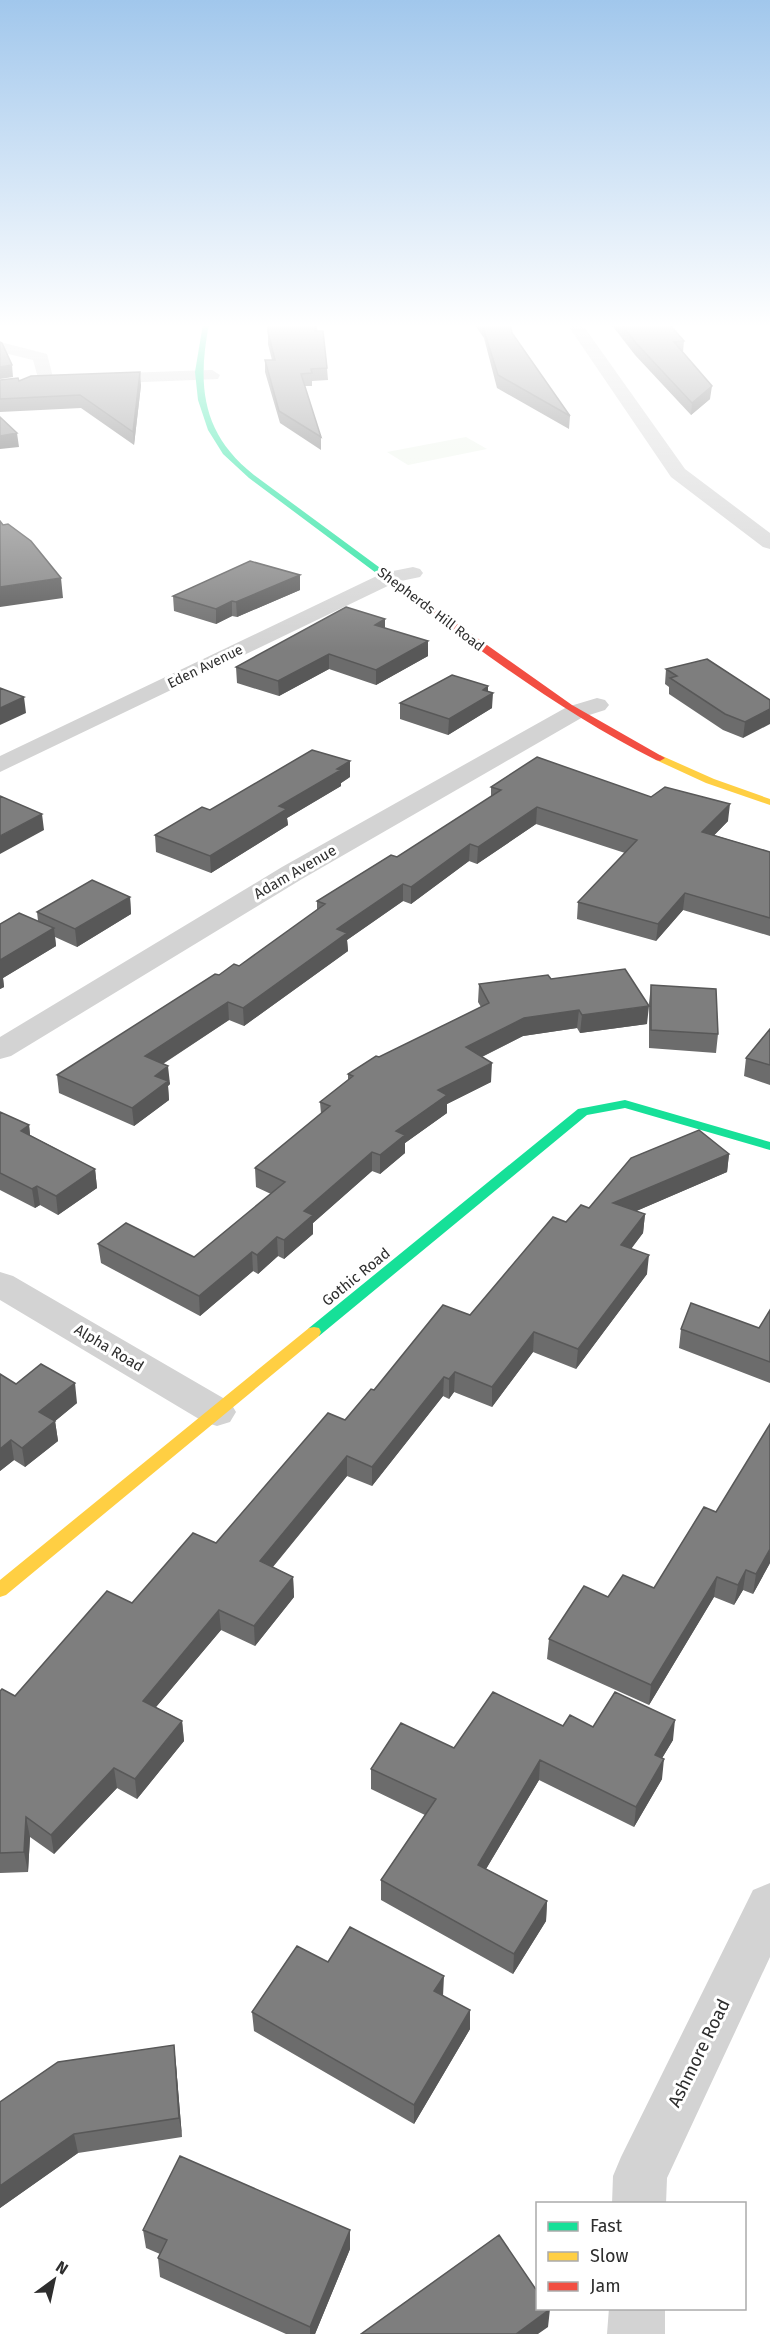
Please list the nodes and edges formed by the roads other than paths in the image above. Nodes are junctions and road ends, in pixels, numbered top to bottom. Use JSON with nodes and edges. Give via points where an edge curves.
{"nodes":[{"id":1,"x":214,"y":433,"type":"edge"},
{"id":2,"x":650,"y":433,"type":"edge"},
{"id":3,"x":769,"y":541,"type":"edge"},
{"id":4,"x":393,"y":569,"type":"junction"},
{"id":5,"x":418,"y":577,"type":"dead end"},
{"id":6,"x":589,"y":706,"type":"junction"},
{"id":7,"x":0,"y":765,"type":"edge"},
{"id":8,"x":770,"y":802,"type":"edge"},
{"id":9,"x":0,"y":1050,"type":"edge"},
{"id":10,"x":770,"y":1146,"type":"edge"},
{"id":11,"x":0,"y":1284,"type":"edge"},
{"id":12,"x":217,"y":1412,"type":"junction"},
{"id":13,"x":0,"y":1590,"type":"edge"},
{"id":14,"x":770,"y":1905,"type":"edge"},
{"id":15,"x":639,"y":2202,"type":"edge"},
{"id":16,"x":636,"y":2310,"type":"edge"},
{"id":17,"x":636,"y":2334,"type":"edge"}],
"edges":[{"from":1,"to":4,"type":"main road","name":"Shepherds Hill Road","via":[[223,449],[257,480]]},
{"from":2,"to":3,"type":"street","via":[[678,473]]},
{"from":4,"to":5,"type":"street","name":"Eden Avenue"},
{"from":4,"to":6,"type":"main road","name":"Shepherds Hill Road","via":[[475,643]]},
{"from":4,"to":7,"type":"street","name":"Eden Avenue"},
{"from":6,"to":8,"type":"main road","name":"Shepherds Hill Road","via":[[644,752]]},
{"from":6,"to":9,"type":"street","name":"Adam Avenue","via":[[292,873]]},
{"from":10,"to":12,"type":"main road","name":"Gothic Road","via":[[625,1104],[583,1112]]},
{"from":11,"to":12,"type":"street","name":"Alpha Road"},
{"from":12,"to":13,"type":"main road","name":"Gothic Road"},
{"from":14,"to":15,"type":"street","name":"Ashmore Road","via":[[640,2176]]},
{"from":16,"to":17,"type":"street"}]}
